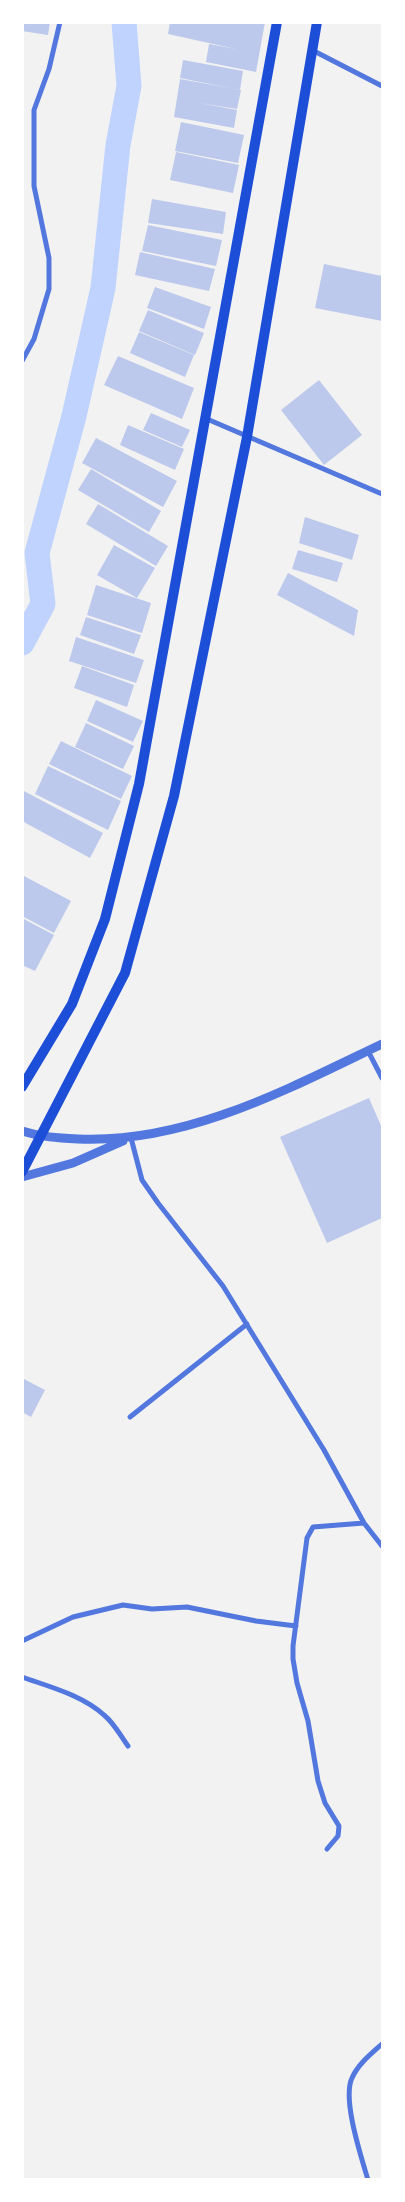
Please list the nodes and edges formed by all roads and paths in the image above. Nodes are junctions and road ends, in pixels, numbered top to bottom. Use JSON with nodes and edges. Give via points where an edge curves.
{"nodes":[{"id":1,"x":60,"y":22,"type":"edge"},
{"id":2,"x":277,"y":22,"type":"edge"},
{"id":3,"x":317,"y":22,"type":"edge"},
{"id":4,"x":312,"y":49,"type":"junction"},
{"id":5,"x":382,"y":86,"type":"edge"},
{"id":6,"x":22,"y":361,"type":"edge"},
{"id":7,"x":207,"y":419,"type":"junction"},
{"id":8,"x":247,"y":437,"type":"junction"},
{"id":9,"x":382,"y":494,"type":"edge"},
{"id":10,"x":382,"y":1044,"type":"edge"},
{"id":11,"x":368,"y":1051,"type":"junction"},
{"id":12,"x":382,"y":1078,"type":"edge"},
{"id":13,"x":22,"y":1087,"type":"edge"},
{"id":14,"x":22,"y":1131,"type":"edge"},
{"id":15,"x":41,"y":1137,"type":"junction"},
{"id":16,"x":131,"y":1138,"type":"junction"},
{"id":17,"x":22,"y":1172,"type":"edge"},
{"id":18,"x":22,"y":1177,"type":"edge"},
{"id":19,"x":246,"y":1324,"type":"junction"},
{"id":20,"x":130,"y":1417,"type":"dead end"},
{"id":21,"x":364,"y":1523,"type":"junction"},
{"id":22,"x":382,"y":1546,"type":"edge"},
{"id":23,"x":296,"y":1626,"type":"junction"},
{"id":24,"x":22,"y":1642,"type":"edge"},
{"id":25,"x":22,"y":1677,"type":"edge"},
{"id":26,"x":128,"y":1746,"type":"dead end"},
{"id":27,"x":327,"y":1850,"type":"dead end"},
{"id":28,"x":382,"y":2044,"type":"edge"},
{"id":29,"x":368,"y":2180,"type":"edge"}],
"edges":[{"from":1,"to":6,"type":"street","via":[[34,110],[34,186],[49,258],[49,289],[34,339]]},
{"from":2,"to":7,"type":"main road"},
{"from":3,"to":4,"type":"main road"},
{"from":4,"to":5,"type":"street"},
{"from":4,"to":8,"type":"main road"},
{"from":7,"to":8,"type":"street"},
{"from":7,"to":13,"type":"main road","via":[[139,784],[105,919],[72,1004]]},
{"from":8,"to":9,"type":"street"},
{"from":8,"to":15,"type":"main road","via":[[174,796],[125,973]]},
{"from":10,"to":11,"type":"street"},
{"from":11,"to":12,"type":"street"},
{"from":11,"to":16,"type":"street","via":[[236,1110]]},
{"from":14,"to":15,"type":"street"},
{"from":15,"to":16,"type":"street"},
{"from":15,"to":17,"type":"main road"},
{"from":16,"to":18,"type":"street","via":[[73,1163]]},
{"from":16,"to":19,"type":"street","via":[[142,1180],[223,1286]]},
{"from":19,"to":20,"type":"street"},
{"from":19,"to":21,"type":"street","via":[[324,1450]]},
{"from":21,"to":22,"type":"street"},
{"from":21,"to":23,"type":"street","via":[[313,1527],[307,1538]]},
{"from":23,"to":24,"type":"street","via":[[187,1607],[152,1609],[123,1605],[73,1617]]},
{"from":23,"to":27,"type":"street","via":[[293,1659],[318,1781],[325,1803],[339,1826],[338,1836]]},
{"from":25,"to":26,"type":"street","via":[[93,1706],[110,1721]]},
{"from":28,"to":29,"type":"street","via":[[360,2065],[349,2088],[354,2127]]}]}
